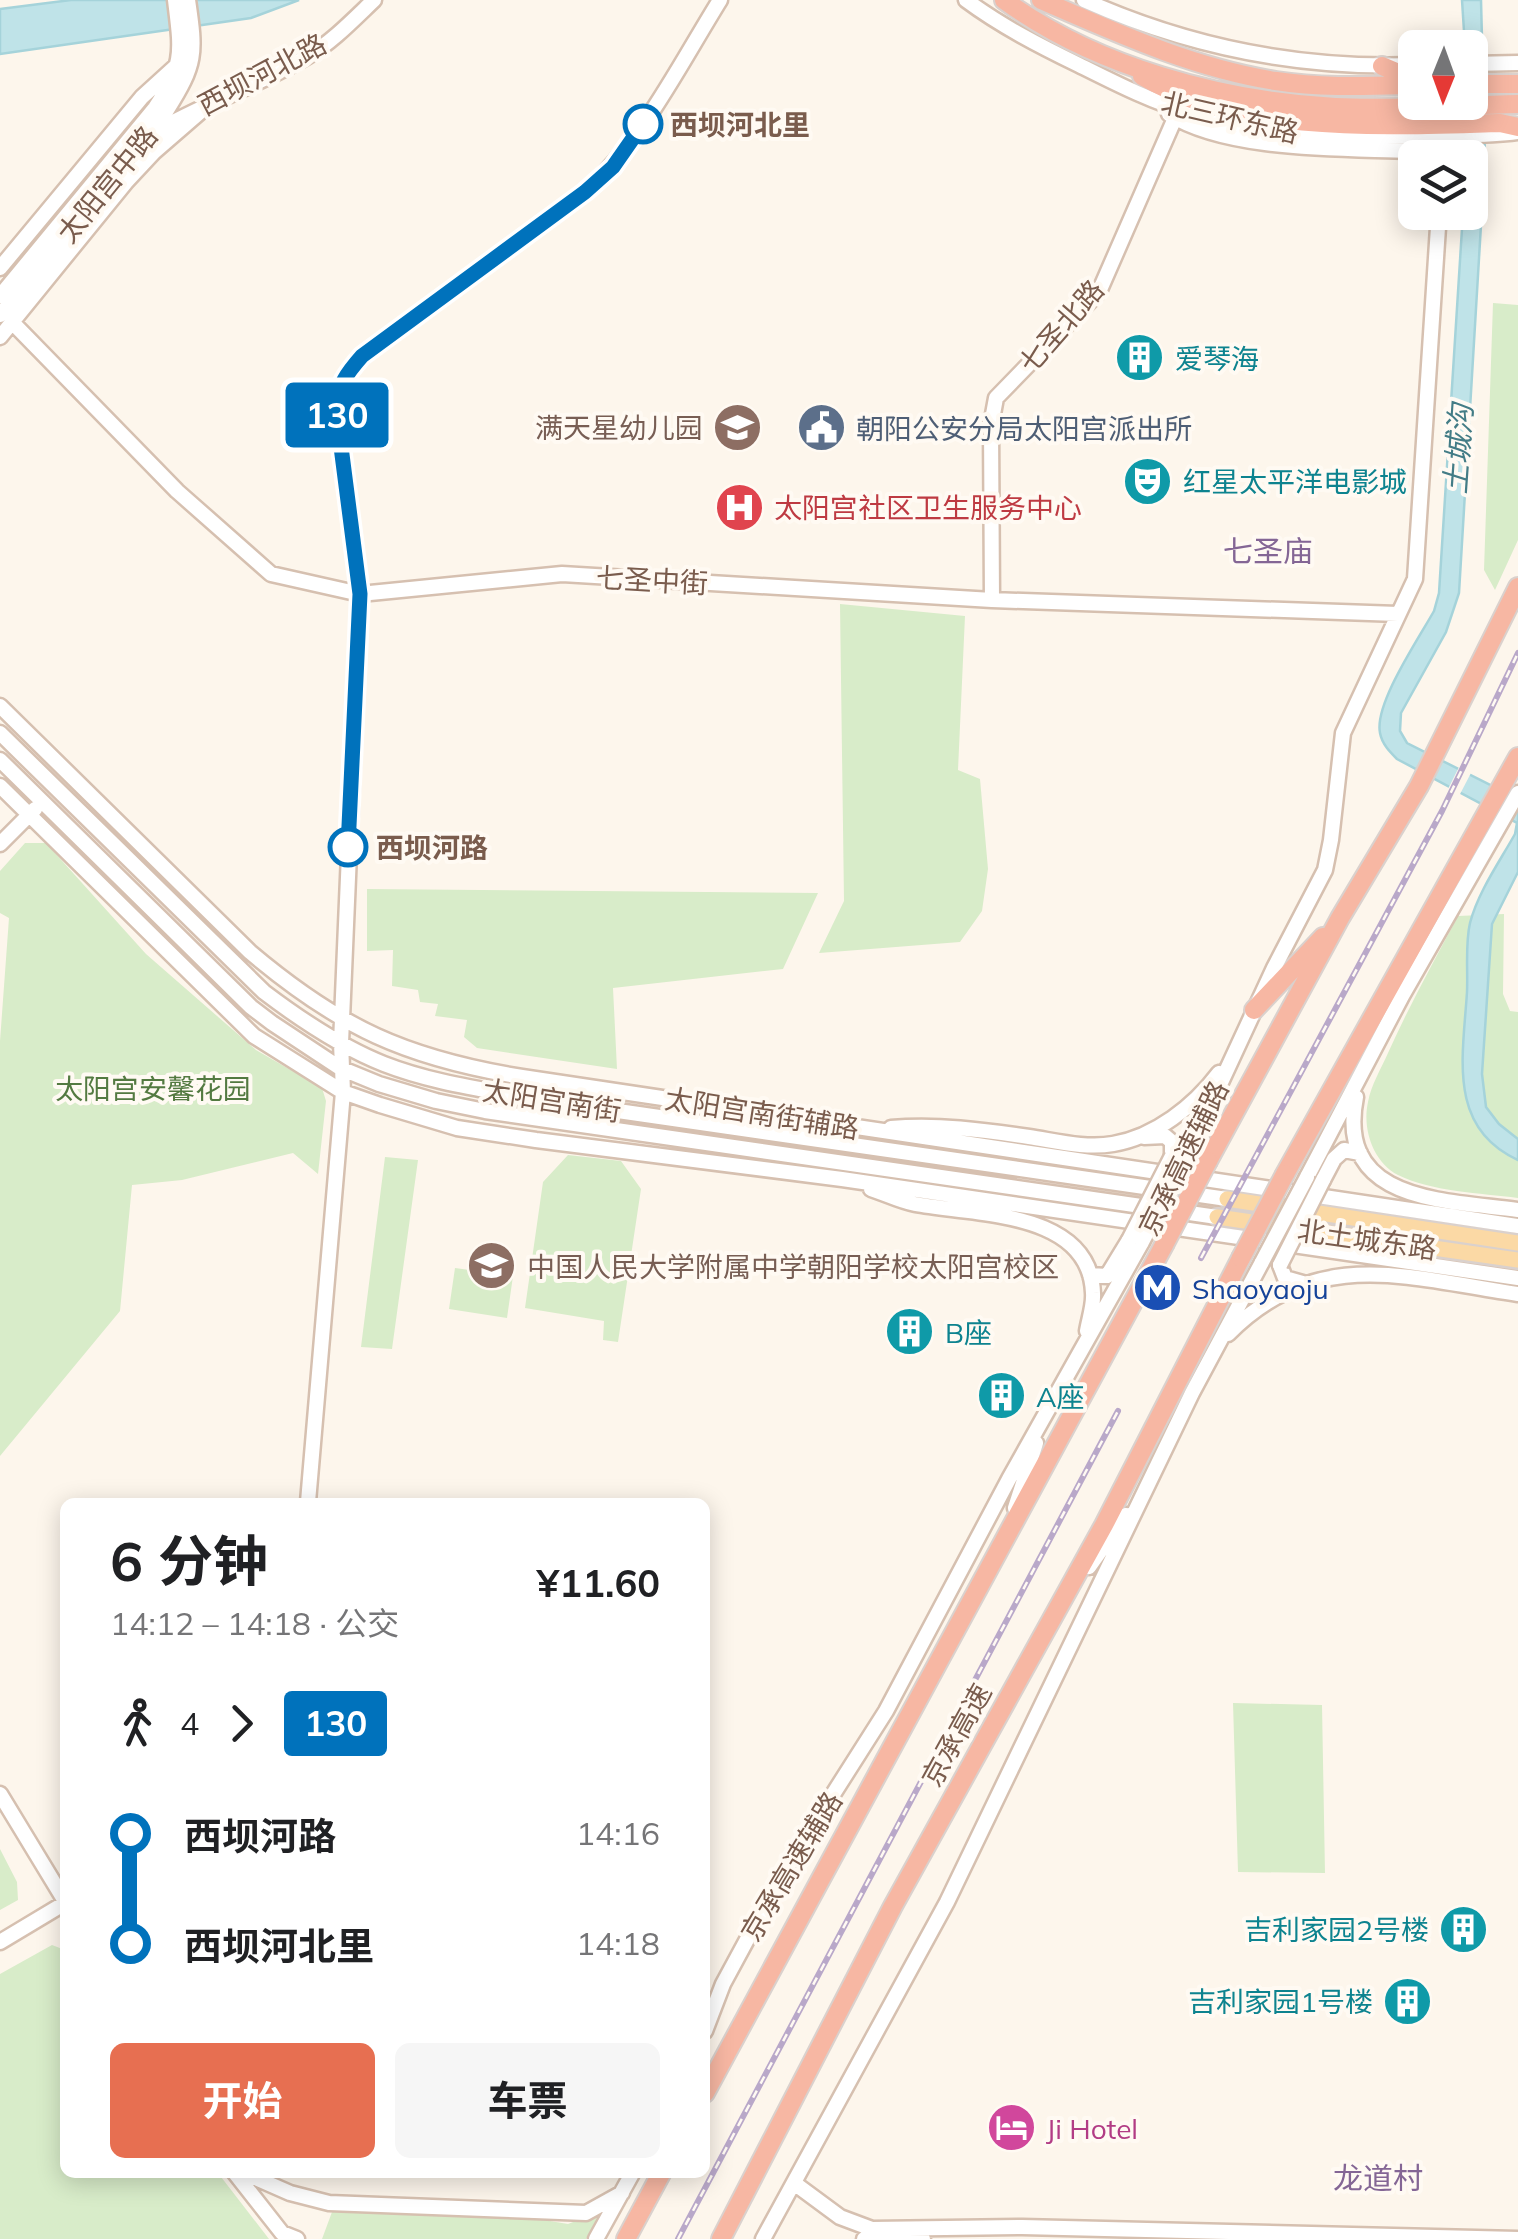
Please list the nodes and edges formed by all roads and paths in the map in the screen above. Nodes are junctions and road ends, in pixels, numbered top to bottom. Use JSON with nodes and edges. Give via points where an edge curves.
{"nodes":[{"id":1,"x":176,"y":0,"type":"edge"},
{"id":2,"x":188,"y":0,"type":"edge"},
{"id":3,"x":374,"y":0,"type":"edge"},
{"id":4,"x":720,"y":0,"type":"edge"},
{"id":5,"x":966,"y":0,"type":"edge"},
{"id":6,"x":1004,"y":0,"type":"edge"},
{"id":7,"x":1042,"y":0,"type":"edge"},
{"id":8,"x":1084,"y":0,"type":"edge"},
{"id":9,"x":188,"y":44,"type":"junction"},
{"id":10,"x":1120,"y":62,"type":"junction"},
{"id":11,"x":180,"y":63,"type":"junction"},
{"id":12,"x":1518,"y":63,"type":"edge"},
{"id":13,"x":1488,"y":64,"type":"edge"},
{"id":14,"x":1382,"y":66,"type":"junction"},
{"id":15,"x":1398,"y":66,"type":"edge"},
{"id":16,"x":1398,"y":74,"type":"edge"},
{"id":17,"x":1398,"y":83,"type":"edge"},
{"id":18,"x":1140,"y":95,"type":"junction"},
{"id":19,"x":214,"y":100,"type":"junction"},
{"id":20,"x":1514,"y":104,"type":"edge"},
{"id":21,"x":1175,"y":118,"type":"junction"},
{"id":22,"x":1518,"y":130,"type":"edge"},
{"id":23,"x":143,"y":139,"type":"junction"},
{"id":24,"x":1398,"y":150,"type":"edge"},
{"id":25,"x":1438,"y":230,"type":"edge"},
{"id":26,"x":0,"y":268,"type":"edge"},
{"id":27,"x":0,"y":296,"type":"edge"},
{"id":28,"x":4,"y":320,"type":"edge"},
{"id":29,"x":0,"y":336,"type":"edge"},
{"id":30,"x":1518,"y":587,"type":"edge"},
{"id":31,"x":360,"y":594,"type":"junction"},
{"id":32,"x":992,"y":600,"type":"junction"},
{"id":33,"x":1398,"y":614,"type":"junction"},
{"id":34,"x":0,"y":706,"type":"edge"},
{"id":35,"x":0,"y":719,"type":"edge"},
{"id":36,"x":0,"y":733,"type":"edge"},
{"id":37,"x":23,"y":756,"type":"junction"},
{"id":38,"x":1518,"y":757,"type":"edge"},
{"id":39,"x":0,"y":760,"type":"edge"},
{"id":40,"x":0,"y":786,"type":"edge"},
{"id":41,"x":1518,"y":792,"type":"edge"},
{"id":42,"x":44,"y":804,"type":"junction"},
{"id":43,"x":28,"y":813,"type":"junction"},
{"id":44,"x":1489,"y":829,"type":"junction"},
{"id":45,"x":0,"y":844,"type":"edge"},
{"id":46,"x":130,"y":888,"type":"junction"},
{"id":47,"x":1340,"y":918,"type":"junction"},
{"id":48,"x":1424,"y":928,"type":"junction"},
{"id":49,"x":153,"y":938,"type":"junction"},
{"id":50,"x":1402,"y":996,"type":"junction"},
{"id":51,"x":1254,"y":1010,"type":"junction"},
{"id":52,"x":342,"y":1021,"type":"junction"},
{"id":53,"x":341,"y":1043,"type":"junction"},
{"id":54,"x":1234,"y":1053,"type":"junction"},
{"id":55,"x":340,"y":1068,"type":"junction"},
{"id":56,"x":468,"y":1068,"type":"junction"},
{"id":57,"x":1358,"y":1082,"type":"junction"},
{"id":58,"x":343,"y":1092,"type":"junction"},
{"id":59,"x":528,"y":1098,"type":"junction"},
{"id":60,"x":725,"y":1107,"type":"junction"},
{"id":61,"x":485,"y":1111,"type":"junction"},
{"id":62,"x":712,"y":1122,"type":"junction"},
{"id":63,"x":864,"y":1130,"type":"junction"},
{"id":64,"x":1140,"y":1138,"type":"junction"},
{"id":65,"x":540,"y":1141,"type":"junction"},
{"id":66,"x":1360,"y":1153,"type":"junction"},
{"id":67,"x":1179,"y":1157,"type":"junction"},
{"id":68,"x":842,"y":1179,"type":"junction"},
{"id":69,"x":1315,"y":1179,"type":"junction"},
{"id":70,"x":1227,"y":1200,"type":"joint"},
{"id":71,"x":1518,"y":1210,"type":"edge"},
{"id":72,"x":1213,"y":1224,"type":"junction"},
{"id":73,"x":1518,"y":1226,"type":"edge"},
{"id":74,"x":1135,"y":1241,"type":"junction"},
{"id":75,"x":1518,"y":1243,"type":"edge"},
{"id":76,"x":1518,"y":1260,"type":"edge"},
{"id":77,"x":1090,"y":1274,"type":"junction"},
{"id":78,"x":1518,"y":1278,"type":"edge"},
{"id":79,"x":1306,"y":1284,"type":"junction"},
{"id":80,"x":1518,"y":1294,"type":"edge"},
{"id":81,"x":1084,"y":1343,"type":"junction"},
{"id":82,"x":1216,"y":1345,"type":"junction"},
{"id":83,"x":1046,"y":1414,"type":"junction"},
{"id":84,"x":1148,"y":1486,"type":"junction"},
{"id":85,"x":308,"y":1498,"type":"edge"},
{"id":86,"x":1007,"y":1534,"type":"junction"},
{"id":87,"x":1056,"y":1612,"type":"junction"},
{"id":88,"x":0,"y":1794,"type":"edge"},
{"id":89,"x":60,"y":1894,"type":"edge"},
{"id":90,"x":60,"y":1905,"type":"edge"},
{"id":91,"x":0,"y":1942,"type":"edge"},
{"id":92,"x":710,"y":2017,"type":"edge"},
{"id":93,"x":710,"y":2084,"type":"edge"},
{"id":94,"x":239,"y":2178,"type":"edge"},
{"id":95,"x":256,"y":2178,"type":"edge"},
{"id":96,"x":630,"y":2178,"type":"edge"},
{"id":97,"x":659,"y":2178,"type":"edge"},
{"id":98,"x":794,"y":2183,"type":"junction"},
{"id":99,"x":622,"y":2193,"type":"junction"},
{"id":100,"x":297,"y":2239,"type":"edge"},
{"id":101,"x":596,"y":2239,"type":"edge"},
{"id":102,"x":626,"y":2239,"type":"edge"},
{"id":103,"x":722,"y":2239,"type":"edge"},
{"id":104,"x":763,"y":2239,"type":"edge"},
{"id":105,"x":864,"y":2239,"type":"edge"},
{"id":106,"x":923,"y":2239,"type":"edge"},
{"id":107,"x":1518,"y":2239,"type":"edge"}],
"edges":[{"from":1,"to":9,"type":"street"},
{"from":2,"to":9,"type":"street"},
{"from":3,"to":19,"type":"street","name":"西坝河北路","via":[[311,54]]},
{"from":4,"to":31,"type":"street","via":[[613,167],[347,373],[336,408]]},
{"from":5,"to":18,"type":"street","name":"北三环东路"},
{"from":6,"to":10,"type":"highway"},
{"from":7,"to":17,"type":"highway","via":[[1146,45],[1226,70],[1335,87]]},
{"from":8,"to":14,"type":"street","via":[[1249,54]]},
{"from":9,"to":11,"type":"street","name":"太阳宫中路"},
{"from":9,"to":23,"type":"street","name":"太阳宫中路","via":[[192,63],[184,83]]},
{"from":10,"to":20,"type":"highway","via":[[1266,100],[1335,107]]},
{"from":10,"to":22,"type":"highway","via":[[1169,92],[1246,112],[1328,123],[1500,123]]},
{"from":11,"to":26,"type":"street","name":"太阳宫中路","via":[[142,97]]},
{"from":11,"to":27,"type":"street","name":"太阳宫中路","via":[[155,108]]},
{"from":12,"to":13,"type":"street"},
{"from":14,"to":15,"type":"street"},
{"from":14,"to":16,"type":"highway"},
{"from":18,"to":21,"type":"street"},
{"from":18,"to":22,"type":"street","name":"北三环东路","via":[[1252,128],[1316,136]]},
{"from":19,"to":23,"type":"street","name":"西坝河北路"},
{"from":19,"to":28,"type":"street","name":"太阳宫中路","via":[[154,152],[32,297]]},
{"from":21,"to":24,"type":"street","via":[[1277,144]]},
{"from":21,"to":32,"type":"street","name":"七圣北路","via":[[1100,292],[996,398]]},
{"from":23,"to":28,"type":"street","name":"太阳宫中路"},
{"from":25,"to":33,"type":"street","name":"京承高速辅路","via":[[1415,578]]},
{"from":28,"to":29,"type":"street","name":"太阳宫中路"},
{"from":28,"to":31,"type":"street","name":"七圣中街","via":[[271,574]]},
{"from":30,"to":47,"type":"highway","via":[[1418,786]]},
{"from":31,"to":32,"type":"street","name":"七圣中街","via":[[562,574]]},
{"from":31,"to":52,"type":"street"},
{"from":32,"to":33,"type":"street","name":"七圣中街"},
{"from":33,"to":51,"type":"street","name":"京承高速辅路","via":[[1342,733],[1324,870]]},
{"from":34,"to":52,"type":"street","name":"太阳宫南街辅路","via":[[250,952]]},
{"from":35,"to":37,"type":"street"},
{"from":36,"to":37,"type":"street","name":"太阳宫南街"},
{"from":37,"to":53,"type":"street","name":"太阳宫南街","via":[[264,992]]},
{"from":38,"to":44,"type":"highway"},
{"from":39,"to":42,"type":"street","name":"太阳宫南街"},
{"from":40,"to":43,"type":"street","name":"太阳宫南街"},
{"from":41,"to":44,"type":"street"},
{"from":42,"to":43,"type":"street"},
{"from":42,"to":46,"type":"street","name":"太阳宫南街"},
{"from":43,"to":45,"type":"street"},
{"from":43,"to":49,"type":"street","name":"太阳宫南街"},
{"from":44,"to":48,"type":"highway"},
{"from":44,"to":50,"type":"street"},
{"from":46,"to":49,"type":"street"},
{"from":46,"to":55,"type":"street","name":"太阳宫南街","via":[[251,1007]]},
{"from":47,"to":51,"type":"highway"},
{"from":47,"to":86,"type":"highway","name":"京承高速","bridge":true},
{"from":48,"to":50,"type":"highway"},
{"from":48,"to":87,"type":"highway","name":"京承高速","bridge":true,"via":[[1284,1174]]},
{"from":49,"to":58,"type":"street","name":"太阳宫南街","via":[[254,1036]]},
{"from":50,"to":57,"type":"street"},
{"from":51,"to":54,"type":"street","name":"京承高速辅路"},
{"from":52,"to":53,"type":"street"},
{"from":52,"to":56,"type":"street","name":"太阳宫南街辅路"},
{"from":53,"to":55,"type":"street"},
{"from":53,"to":59,"type":"street","name":"太阳宫南街","via":[[442,1082]]},
{"from":54,"to":64,"type":"street","via":[[1200,1097]]},
{"from":54,"to":67,"type":"street","name":"京承高速辅路"},
{"from":55,"to":58,"type":"street"},
{"from":55,"to":61,"type":"street","name":"太阳宫南街","via":[[436,1102]]},
{"from":56,"to":59,"type":"street"},
{"from":56,"to":60,"type":"street","name":"太阳宫南街辅路"},
{"from":57,"to":66,"type":"street","via":[[1352,1117]]},
{"from":57,"to":69,"type":"street"},
{"from":58,"to":65,"type":"street","name":"太阳宫南街","via":[[458,1128]]},
{"from":58,"to":85,"type":"street"},
{"from":59,"to":62,"type":"street","name":"太阳宫南街"},
{"from":60,"to":62,"type":"street"},
{"from":60,"to":63,"type":"street","name":"太阳宫南街辅路"},
{"from":61,"to":65,"type":"street"},
{"from":61,"to":72,"type":"street","name":"太阳宫南街"},
{"from":62,"to":70,"type":"street","name":"太阳宫南街"},
{"from":63,"to":64,"type":"street","via":[[924,1125],[1110,1145]]},
{"from":63,"to":73,"type":"street","name":"太阳宫南街辅路"},
{"from":64,"to":67,"type":"street","via":[[1165,1136]]},
{"from":65,"to":68,"type":"street","name":"太阳宫南街辅路"},
{"from":66,"to":69,"type":"street","via":[[1344,1150]]},
{"from":66,"to":71,"type":"street","via":[[1378,1178],[1407,1194]]},
{"from":67,"to":74,"type":"street","name":"京承高速辅路","bridge":true},
{"from":68,"to":72,"type":"street","name":"太阳宫南街辅路"},
{"from":68,"to":77,"type":"street","via":[[910,1204],[1052,1230]]},
{"from":69,"to":79,"type":"street","bridge":true,"via":[[1280,1264],[1285,1278]]},
{"from":69,"to":82,"type":"street","bridge":true},
{"from":70,"to":75,"type":"main road","name":"北土城东路"},
{"from":72,"to":76,"type":"main road","name":"北土城东路"},
{"from":72,"to":78,"type":"street"},
{"from":74,"to":77,"type":"street","via":[[1107,1276]]},
{"from":74,"to":81,"type":"street","name":"京承高速辅路"},
{"from":77,"to":81,"type":"street","via":[[1094,1294]]},
{"from":79,"to":80,"type":"street","via":[[1370,1272]]},
{"from":79,"to":82,"type":"street","via":[[1267,1302]]},
{"from":81,"to":83,"type":"street","name":"京承高速辅路"},
{"from":82,"to":84,"type":"street"},
{"from":83,"to":86,"type":"street"},
{"from":83,"to":92,"type":"street","name":"京承高速辅路","via":[[886,1711],[782,1872]]},
{"from":84,"to":87,"type":"street"},
{"from":84,"to":98,"type":"street","via":[[946,1902]]},
{"from":86,"to":93,"type":"highway","name":"京承高速"},
{"from":87,"to":103,"type":"highway","name":"京承高速","via":[[893,1906]]},
{"from":88,"to":89,"type":"street"},
{"from":90,"to":91,"type":"street"},
{"from":94,"to":100,"type":"street","via":[[282,2233]]},
{"from":95,"to":99,"type":"street","via":[[329,2203],[586,2213]]},
{"from":96,"to":99,"type":"street"},
{"from":97,"to":102,"type":"highway"},
{"from":98,"to":104,"type":"street"},
{"from":98,"to":107,"type":"street","via":[[840,2218],[872,2229],[1022,2226]]},
{"from":99,"to":101,"type":"street"},
{"from":105,"to":106,"type":"street"}]}
